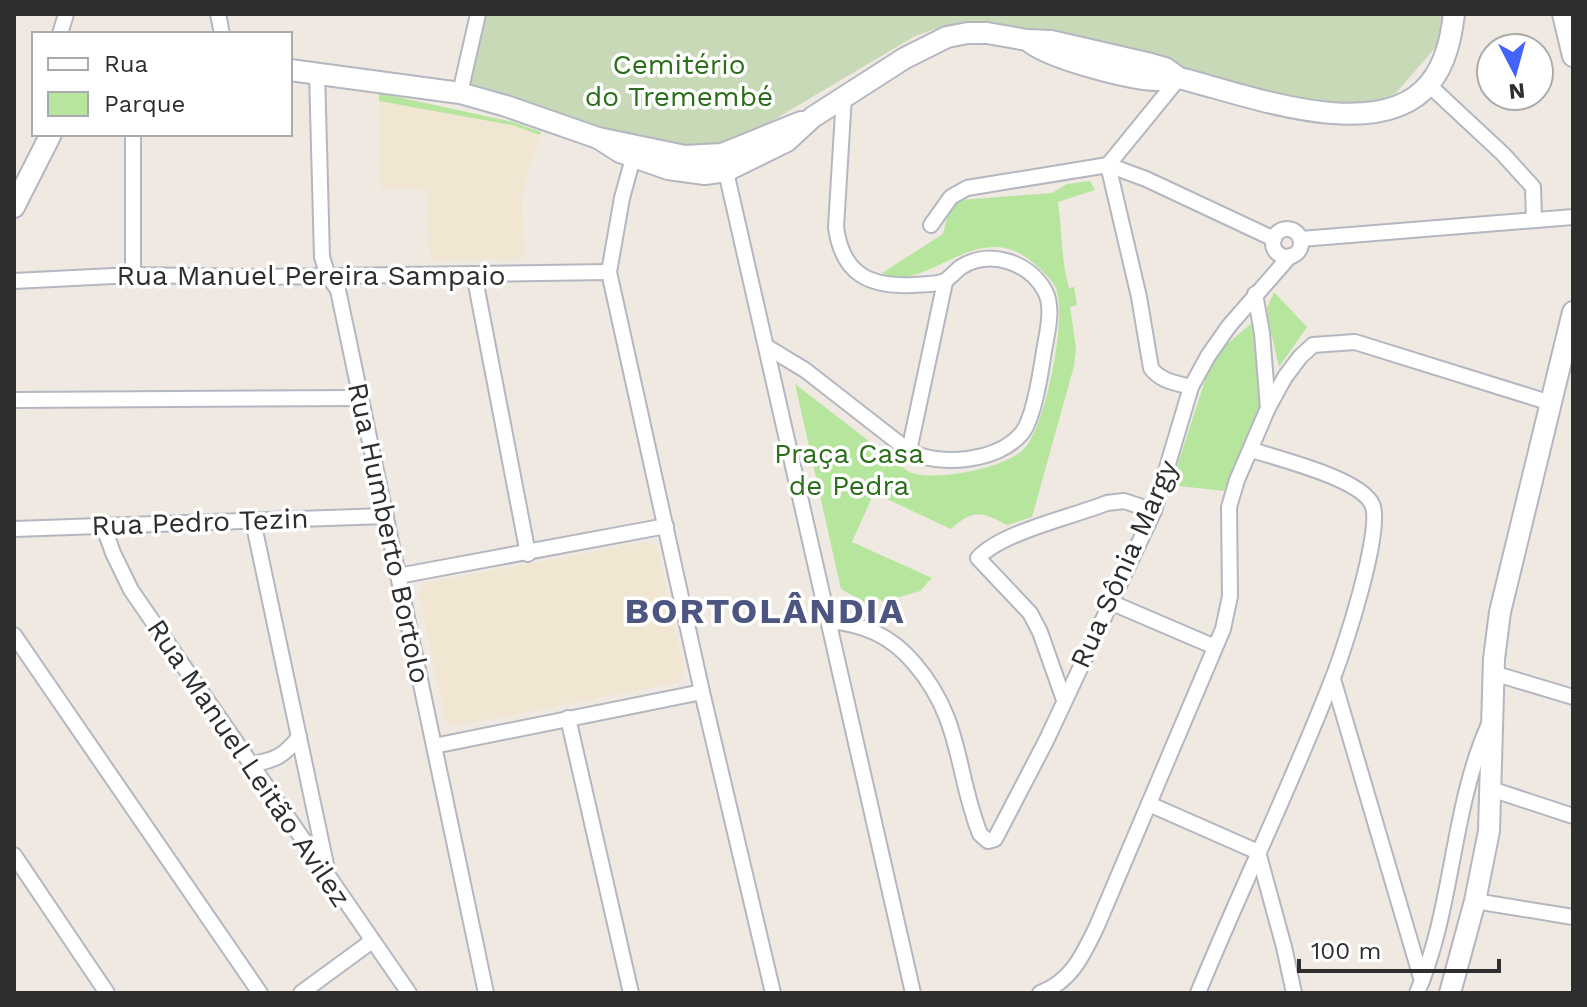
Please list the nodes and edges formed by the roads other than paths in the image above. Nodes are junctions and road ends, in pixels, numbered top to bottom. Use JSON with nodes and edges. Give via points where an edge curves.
{"nodes":[{"id":1,"x":478,"y":14,"type":"edge"},
{"id":2,"x":1454,"y":14,"type":"edge"},
{"id":3,"x":1563,"y":14,"type":"edge"},
{"id":4,"x":1573,"y":56,"type":"edge"},
{"id":5,"x":292,"y":70,"type":"edge"},
{"id":6,"x":317,"y":73,"type":"junction"},
{"id":7,"x":1179,"y":78,"type":"junction"},
{"id":8,"x":1429,"y":85,"type":"junction"},
{"id":9,"x":460,"y":93,"type":"junction"},
{"id":10,"x":844,"y":96,"type":"junction"},
{"id":11,"x":45,"y":136,"type":"edge"},
{"id":12,"x":133,"y":136,"type":"edge"},
{"id":13,"x":598,"y":138,"type":"junction"},
{"id":14,"x":633,"y":158,"type":"junction"},
{"id":15,"x":724,"y":162,"type":"junction"},
{"id":16,"x":1108,"y":165,"type":"junction"},
{"id":17,"x":14,"y":207,"type":"edge"},
{"id":18,"x":1573,"y":217,"type":"edge"},
{"id":19,"x":1534,"y":220,"type":"junction"},
{"id":20,"x":931,"y":225,"type":"dead end"},
{"id":21,"x":1274,"y":239,"type":"junction"},
{"id":22,"x":1301,"y":239,"type":"junction"},
{"id":23,"x":1290,"y":256,"type":"junction"},
{"id":24,"x":609,"y":272,"type":"junction"},
{"id":25,"x":474,"y":274,"type":"junction"},
{"id":26,"x":133,"y":275,"type":"junction"},
{"id":27,"x":328,"y":276,"type":"junction"},
{"id":28,"x":14,"y":281,"type":"edge"},
{"id":29,"x":945,"y":282,"type":"junction"},
{"id":30,"x":1255,"y":294,"type":"junction"},
{"id":31,"x":1573,"y":312,"type":"edge"},
{"id":32,"x":767,"y":347,"type":"junction"},
{"id":33,"x":1191,"y":387,"type":"junction"},
{"id":34,"x":361,"y":398,"type":"junction"},
{"id":35,"x":14,"y":400,"type":"edge"},
{"id":36,"x":1551,"y":403,"type":"junction"},
{"id":37,"x":1268,"y":408,"type":"junction"},
{"id":38,"x":1252,"y":450,"type":"junction"},
{"id":39,"x":909,"y":451,"type":"junction"},
{"id":40,"x":1154,"y":511,"type":"junction"},
{"id":41,"x":386,"y":516,"type":"junction"},
{"id":42,"x":253,"y":521,"type":"junction"},
{"id":43,"x":103,"y":525,"type":"junction"},
{"id":44,"x":666,"y":526,"type":"junction"},
{"id":45,"x":14,"y":529,"type":"edge"},
{"id":46,"x":528,"y":554,"type":"junction"},
{"id":47,"x":398,"y":576,"type":"junction"},
{"id":48,"x":1110,"y":602,"type":"junction"},
{"id":49,"x":829,"y":621,"type":"junction"},
{"id":50,"x":14,"y":635,"type":"edge"},
{"id":51,"x":1215,"y":647,"type":"junction"},
{"id":52,"x":1493,"y":673,"type":"junction"},
{"id":53,"x":1333,"y":679,"type":"junction"},
{"id":54,"x":702,"y":692,"type":"junction"},
{"id":55,"x":1573,"y":697,"type":"edge"},
{"id":56,"x":1064,"y":700,"type":"junction"},
{"id":57,"x":1493,"y":714,"type":"junction"},
{"id":58,"x":568,"y":718,"type":"junction"},
{"id":59,"x":299,"y":737,"type":"junction"},
{"id":60,"x":434,"y":746,"type":"junction"},
{"id":61,"x":251,"y":764,"type":"junction"},
{"id":62,"x":1491,"y":789,"type":"junction"},
{"id":63,"x":1149,"y":804,"type":"junction"},
{"id":64,"x":1573,"y":816,"type":"edge"},
{"id":65,"x":1258,"y":852,"type":"junction"},
{"id":66,"x":14,"y":855,"type":"edge"},
{"id":67,"x":328,"y":875,"type":"junction"},
{"id":68,"x":1475,"y":901,"type":"junction"},
{"id":69,"x":1573,"y":917,"type":"edge"},
{"id":70,"x":372,"y":941,"type":"junction"},
{"id":71,"x":1419,"y":987,"type":"edge"},
{"id":72,"x":107,"y":993,"type":"edge"},
{"id":73,"x":260,"y":993,"type":"edge"},
{"id":74,"x":301,"y":993,"type":"edge"},
{"id":75,"x":409,"y":993,"type":"edge"},
{"id":76,"x":486,"y":993,"type":"edge"},
{"id":77,"x":631,"y":993,"type":"edge"},
{"id":78,"x":773,"y":993,"type":"edge"},
{"id":79,"x":913,"y":993,"type":"edge"},
{"id":80,"x":1040,"y":993,"type":"edge"},
{"id":81,"x":1198,"y":993,"type":"edge"},
{"id":82,"x":1294,"y":993,"type":"edge"},
{"id":83,"x":1450,"y":993,"type":"edge"}],
"edges":[{"from":1,"to":9,"type":"street"},
{"from":2,"to":8,"type":"main road","via":[[1445,58]]},
{"from":3,"to":4,"type":"main road"},
{"from":5,"to":6,"type":"main road"},
{"from":6,"to":9,"type":"main road"},
{"from":6,"to":27,"type":"street","name":"Rua Humberto Bortolo","via":[[322,257]]},
{"from":7,"to":8,"type":"main road","via":[[1290,106],[1357,115],[1401,106]]},
{"from":7,"to":10,"type":"main road","via":[[1142,78],[1070,61],[1027,40],[987,33],[947,37]]},
{"from":7,"to":16,"type":"street"},
{"from":8,"to":19,"type":"street","via":[[1533,187]]},
{"from":9,"to":13,"type":"main road"},
{"from":10,"to":15,"type":"main road","via":[[787,141]]},
{"from":10,"to":29,"type":"street","via":[[836,227],[845,257],[877,284]]},
{"from":11,"to":17,"type":"main road"},
{"from":12,"to":26,"type":"street"},
{"from":13,"to":14,"type":"main road"},
{"from":13,"to":15,"type":"main road"},
{"from":14,"to":15,"type":"main road","via":[[705,174]]},
{"from":14,"to":24,"type":"street"},
{"from":15,"to":32,"type":"street"},
{"from":16,"to":20,"type":"street","via":[[967,188],[951,197]]},
{"from":16,"to":21,"type":"street"},
{"from":16,"to":33,"type":"street","via":[[1151,368],[1166,380]]},
{"from":18,"to":19,"type":"street"},
{"from":19,"to":22,"type":"street"},
{"from":21,"to":22,"type":"street","via":[[1288,229]]},
{"from":21,"to":23,"type":"street","via":[[1277,252]]},
{"from":22,"to":23,"type":"street","name":"Rua Sônia Margy","via":[[1298,252]]},
{"from":23,"to":30,"type":"street","name":"Rua Sônia Margy"},
{"from":24,"to":25,"type":"street","name":"Rua Manuel Pereira Sampaio"},
{"from":24,"to":44,"type":"street"},
{"from":25,"to":27,"type":"street","name":"Rua Manuel Pereira Sampaio"},
{"from":25,"to":46,"type":"street"},
{"from":26,"to":27,"type":"street","name":"Rua Manuel Pereira Sampaio"},
{"from":26,"to":28,"type":"street","name":"Rua Manuel Pereira Sampaio"},
{"from":27,"to":34,"type":"street","name":"Rua Humberto Bortolo","via":[[338,290]]},
{"from":29,"to":39,"type":"street"},
{"from":29,"to":39,"type":"street","via":[[977,260],[993,258],[1010,261],[1038,281],[1048,301],[1042,363],[1023,431],[1010,444],[949,461],[927,460]]},
{"from":30,"to":33,"type":"street","name":"Rua Sônia Margy"},
{"from":30,"to":37,"type":"street"},
{"from":31,"to":36,"type":"main road"},
{"from":32,"to":39,"type":"street"},
{"from":32,"to":49,"type":"street"},
{"from":33,"to":40,"type":"street","name":"Rua Sônia Margy"},
{"from":34,"to":35,"type":"street"},
{"from":34,"to":41,"type":"street","name":"Rua Humberto Bortolo"},
{"from":36,"to":37,"type":"street","via":[[1355,342],[1313,345],[1285,377]]},
{"from":36,"to":52,"type":"main road","via":[[1500,612]]},
{"from":37,"to":38,"type":"street"},
{"from":38,"to":51,"type":"street","via":[[1229,507],[1230,596]]},
{"from":38,"to":53,"type":"street","via":[[1341,481],[1372,503],[1376,516],[1369,555]]},
{"from":40,"to":48,"type":"street","name":"Rua Sônia Margy"},
{"from":40,"to":56,"type":"street","via":[[1124,501],[1107,503],[995,544],[978,558],[1030,613]]},
{"from":41,"to":42,"type":"street","name":"Rua Pedro Tezin"},
{"from":41,"to":47,"type":"street","name":"Rua Humberto Bortolo"},
{"from":42,"to":43,"type":"street","name":"Rua Pedro Tezin"},
{"from":42,"to":59,"type":"street"},
{"from":43,"to":45,"type":"street","name":"Rua Pedro Tezin"},
{"from":43,"to":61,"type":"street","name":"Rua Manuel Leitão Avilez","via":[[131,590]]},
{"from":44,"to":46,"type":"street"},
{"from":44,"to":54,"type":"street"},
{"from":46,"to":47,"type":"street"},
{"from":47,"to":60,"type":"street","name":"Rua Humberto Bortolo"},
{"from":48,"to":51,"type":"street"},
{"from":48,"to":56,"type":"street","name":"Rua Sônia Margy"},
{"from":49,"to":56,"type":"street","name":"Rua Sônia Margy","via":[[884,636],[927,678],[952,729],[980,834],[992,841]]},
{"from":49,"to":79,"type":"street"},
{"from":50,"to":73,"type":"street"},
{"from":51,"to":63,"type":"street"},
{"from":52,"to":55,"type":"street"},
{"from":52,"to":57,"type":"main road"},
{"from":53,"to":65,"type":"street"},
{"from":53,"to":71,"type":"street"},
{"from":54,"to":58,"type":"street"},
{"from":54,"to":78,"type":"street"},
{"from":57,"to":62,"type":"main road"},
{"from":57,"to":71,"type":"street","via":[[1469,777],[1438,934]]},
{"from":58,"to":60,"type":"street"},
{"from":58,"to":77,"type":"street"},
{"from":59,"to":61,"type":"street","via":[[277,760]]},
{"from":59,"to":67,"type":"street"},
{"from":60,"to":76,"type":"street","name":"Rua Humberto Bortolo"},
{"from":61,"to":67,"type":"street","name":"Rua Manuel Leitão Avilez"},
{"from":62,"to":64,"type":"street"},
{"from":62,"to":68,"type":"main road"},
{"from":63,"to":65,"type":"street"},
{"from":63,"to":80,"type":"street","via":[[1077,965],[1064,980]]},
{"from":65,"to":81,"type":"street"},
{"from":65,"to":82,"type":"street"},
{"from":66,"to":72,"type":"street"},
{"from":67,"to":70,"type":"street","name":"Rua Manuel Leitão Avilez"},
{"from":68,"to":69,"type":"street"},
{"from":68,"to":83,"type":"main road"},
{"from":70,"to":74,"type":"street"},
{"from":70,"to":75,"type":"street","name":"Rua Manuel Leitão Avilez"}]}
